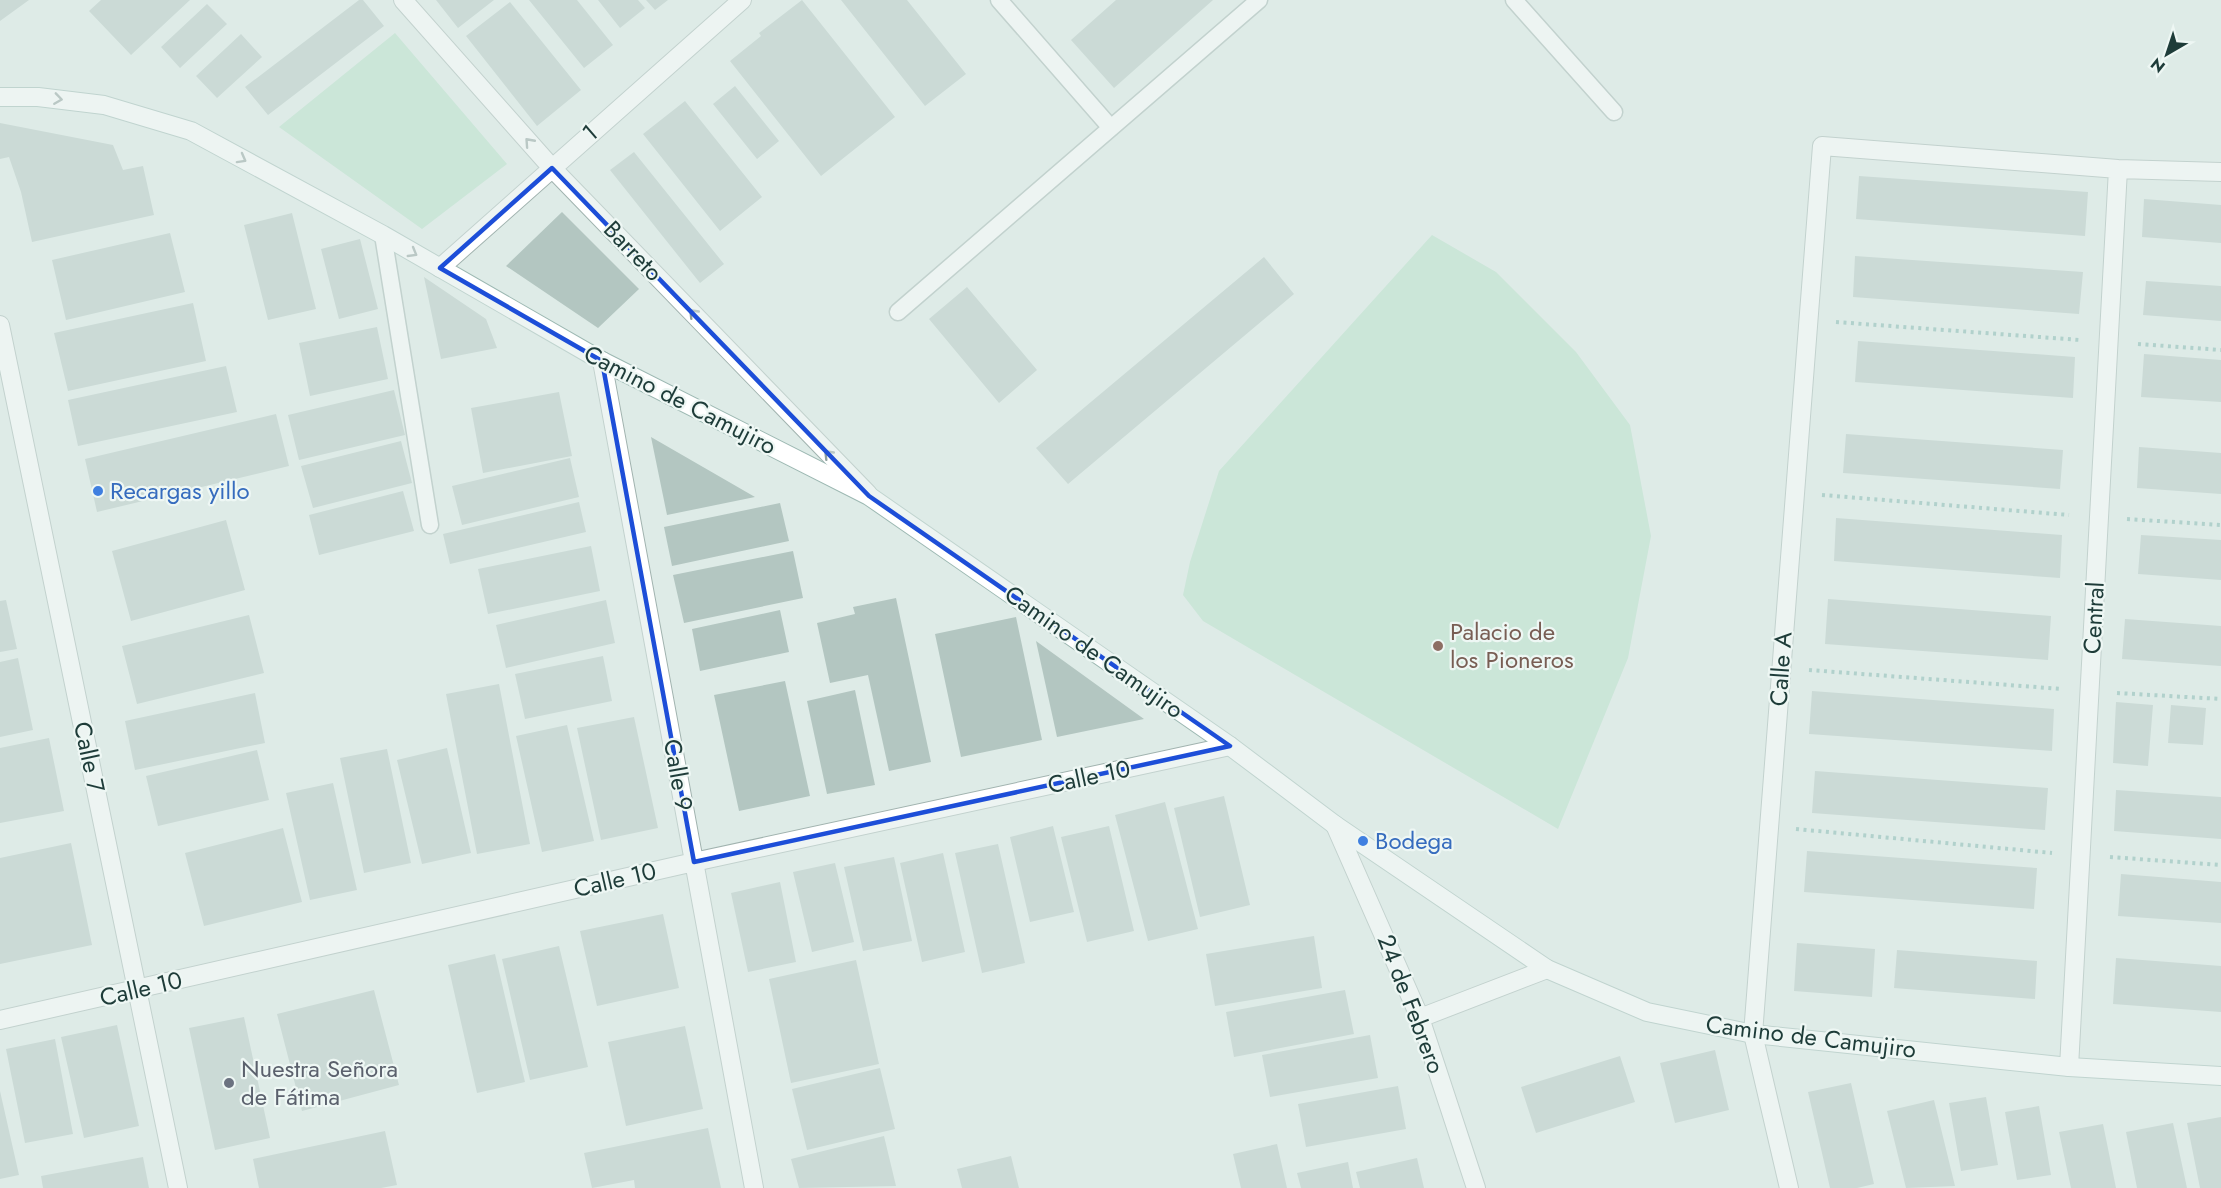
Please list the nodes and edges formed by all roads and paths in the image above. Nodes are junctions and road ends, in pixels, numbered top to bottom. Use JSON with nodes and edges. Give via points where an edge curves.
{"nodes":[{"id":1,"x":403,"y":0,"type":"edge"},
{"id":2,"x":742,"y":0,"type":"edge"},
{"id":3,"x":999,"y":0,"type":"edge"},
{"id":4,"x":1259,"y":0,"type":"edge"},
{"id":5,"x":1514,"y":0,"type":"edge"},
{"id":6,"x":0,"y":97,"type":"edge"},
{"id":7,"x":1614,"y":112,"type":"dead end"},
{"id":8,"x":1111,"y":128,"type":"junction"},
{"id":9,"x":552,"y":168,"type":"junction"},
{"id":10,"x":2118,"y":169,"type":"junction"},
{"id":11,"x":2221,"y":172,"type":"edge"},
{"id":12,"x":382,"y":235,"type":"junction"},
{"id":13,"x":440,"y":268,"type":"junction"},
{"id":14,"x":898,"y":312,"type":"dead end"},
{"id":15,"x":1808,"y":320,"type":"junction"},
{"id":16,"x":0,"y":325,"type":"edge"},
{"id":17,"x":2108,"y":342,"type":"junction"},
{"id":18,"x":2221,"y":350,"type":"edge"},
{"id":19,"x":602,"y":361,"type":"junction"},
{"id":20,"x":1795,"y":493,"type":"junction"},
{"id":21,"x":869,"y":496,"type":"junction"},
{"id":22,"x":2099,"y":518,"type":"junction"},
{"id":23,"x":430,"y":525,"type":"dead end"},
{"id":24,"x":2221,"y":525,"type":"edge"},
{"id":25,"x":1781,"y":668,"type":"junction"},
{"id":26,"x":2090,"y":691,"type":"junction"},
{"id":27,"x":2221,"y":699,"type":"edge"},
{"id":28,"x":1230,"y":746,"type":"junction"},
{"id":29,"x":1335,"y":825,"type":"junction"},
{"id":30,"x":1769,"y":826,"type":"junction"},
{"id":31,"x":2080,"y":855,"type":"junction"},
{"id":32,"x":694,"y":862,"type":"junction"},
{"id":33,"x":2221,"y":865,"type":"edge"},
{"id":34,"x":1547,"y":969,"type":"junction"},
{"id":35,"x":137,"y":990,"type":"junction"},
{"id":36,"x":1420,"y":1018,"type":"junction"},
{"id":37,"x":0,"y":1020,"type":"edge"},
{"id":38,"x":1753,"y":1034,"type":"junction"},
{"id":39,"x":2069,"y":1067,"type":"junction"},
{"id":40,"x":2221,"y":1076,"type":"edge"},
{"id":41,"x":178,"y":1188,"type":"edge"},
{"id":42,"x":754,"y":1188,"type":"edge"},
{"id":43,"x":1476,"y":1188,"type":"edge"},
{"id":44,"x":1789,"y":1188,"type":"edge"}],
"edges":[{"from":9,"to":1,"type":"street","name":"Barreto","one_way":true},
{"from":2,"to":9,"type":"street","name":"1"},
{"from":3,"to":8,"type":"lane"},
{"from":4,"to":8,"type":"lane"},
{"from":5,"to":7,"type":"lane"},
{"from":6,"to":12,"type":"street","name":"Camino de Camujiro","one_way":true,"via":[[104,105],[191,131]]},
{"from":8,"to":14,"type":"lane"},
{"from":9,"to":13,"type":"street","name":"1"},
{"from":21,"to":9,"type":"street","name":"Barreto","one_way":true},
{"from":10,"to":11,"type":"street"},
{"from":10,"to":15,"type":"street","name":"Calle A","via":[[1822,146]]},
{"from":10,"to":17,"type":"street","name":"Central"},
{"from":12,"to":13,"type":"street","name":"Camino de Camujiro","one_way":true},
{"from":12,"to":23,"type":"lane"},
{"from":13,"to":19,"type":"street","name":"Camino de Camujiro"},
{"from":15,"to":17,"type":"path"},
{"from":15,"to":20,"type":"street","name":"Calle A"},
{"from":16,"to":35,"type":"street","name":"Calle 7"},
{"from":17,"to":18,"type":"path"},
{"from":17,"to":22,"type":"street","name":"Central"},
{"from":19,"to":21,"type":"street","name":"Camino de Camujiro"},
{"from":19,"to":32,"type":"street","name":"Calle 9"},
{"from":20,"to":22,"type":"path"},
{"from":20,"to":25,"type":"street","name":"Calle A"},
{"from":21,"to":28,"type":"street","name":"Camino de Camujiro"},
{"from":22,"to":24,"type":"path"},
{"from":22,"to":26,"type":"street","name":"Central"},
{"from":25,"to":26,"type":"path"},
{"from":25,"to":30,"type":"street","name":"Calle A"},
{"from":26,"to":27,"type":"path"},
{"from":26,"to":31,"type":"street","name":"Central"},
{"from":28,"to":29,"type":"street","name":"Camino de Camujiro"},
{"from":28,"to":32,"type":"street","name":"Calle 10"},
{"from":29,"to":34,"type":"street","name":"Camino de Camujiro"},
{"from":29,"to":36,"type":"street","name":"24 de Febrero"},
{"from":30,"to":31,"type":"path"},
{"from":30,"to":38,"type":"street","name":"Calle A"},
{"from":31,"to":33,"type":"path"},
{"from":31,"to":39,"type":"street","name":"Central"},
{"from":32,"to":35,"type":"street","name":"Calle 10"},
{"from":32,"to":42,"type":"street","name":"Calle 9"},
{"from":34,"to":36,"type":"street"},
{"from":34,"to":38,"type":"street","name":"Camino de Camujiro","via":[[1647,1012]]},
{"from":35,"to":37,"type":"street","name":"Calle 10"},
{"from":35,"to":41,"type":"street","name":"Calle 7"},
{"from":36,"to":43,"type":"street","name":"24 de Febrero"},
{"from":38,"to":39,"type":"street","name":"Camino de Camujiro"},
{"from":38,"to":44,"type":"street","name":"Calle A"},
{"from":39,"to":40,"type":"street","name":"Camino de Camujiro"}]}
